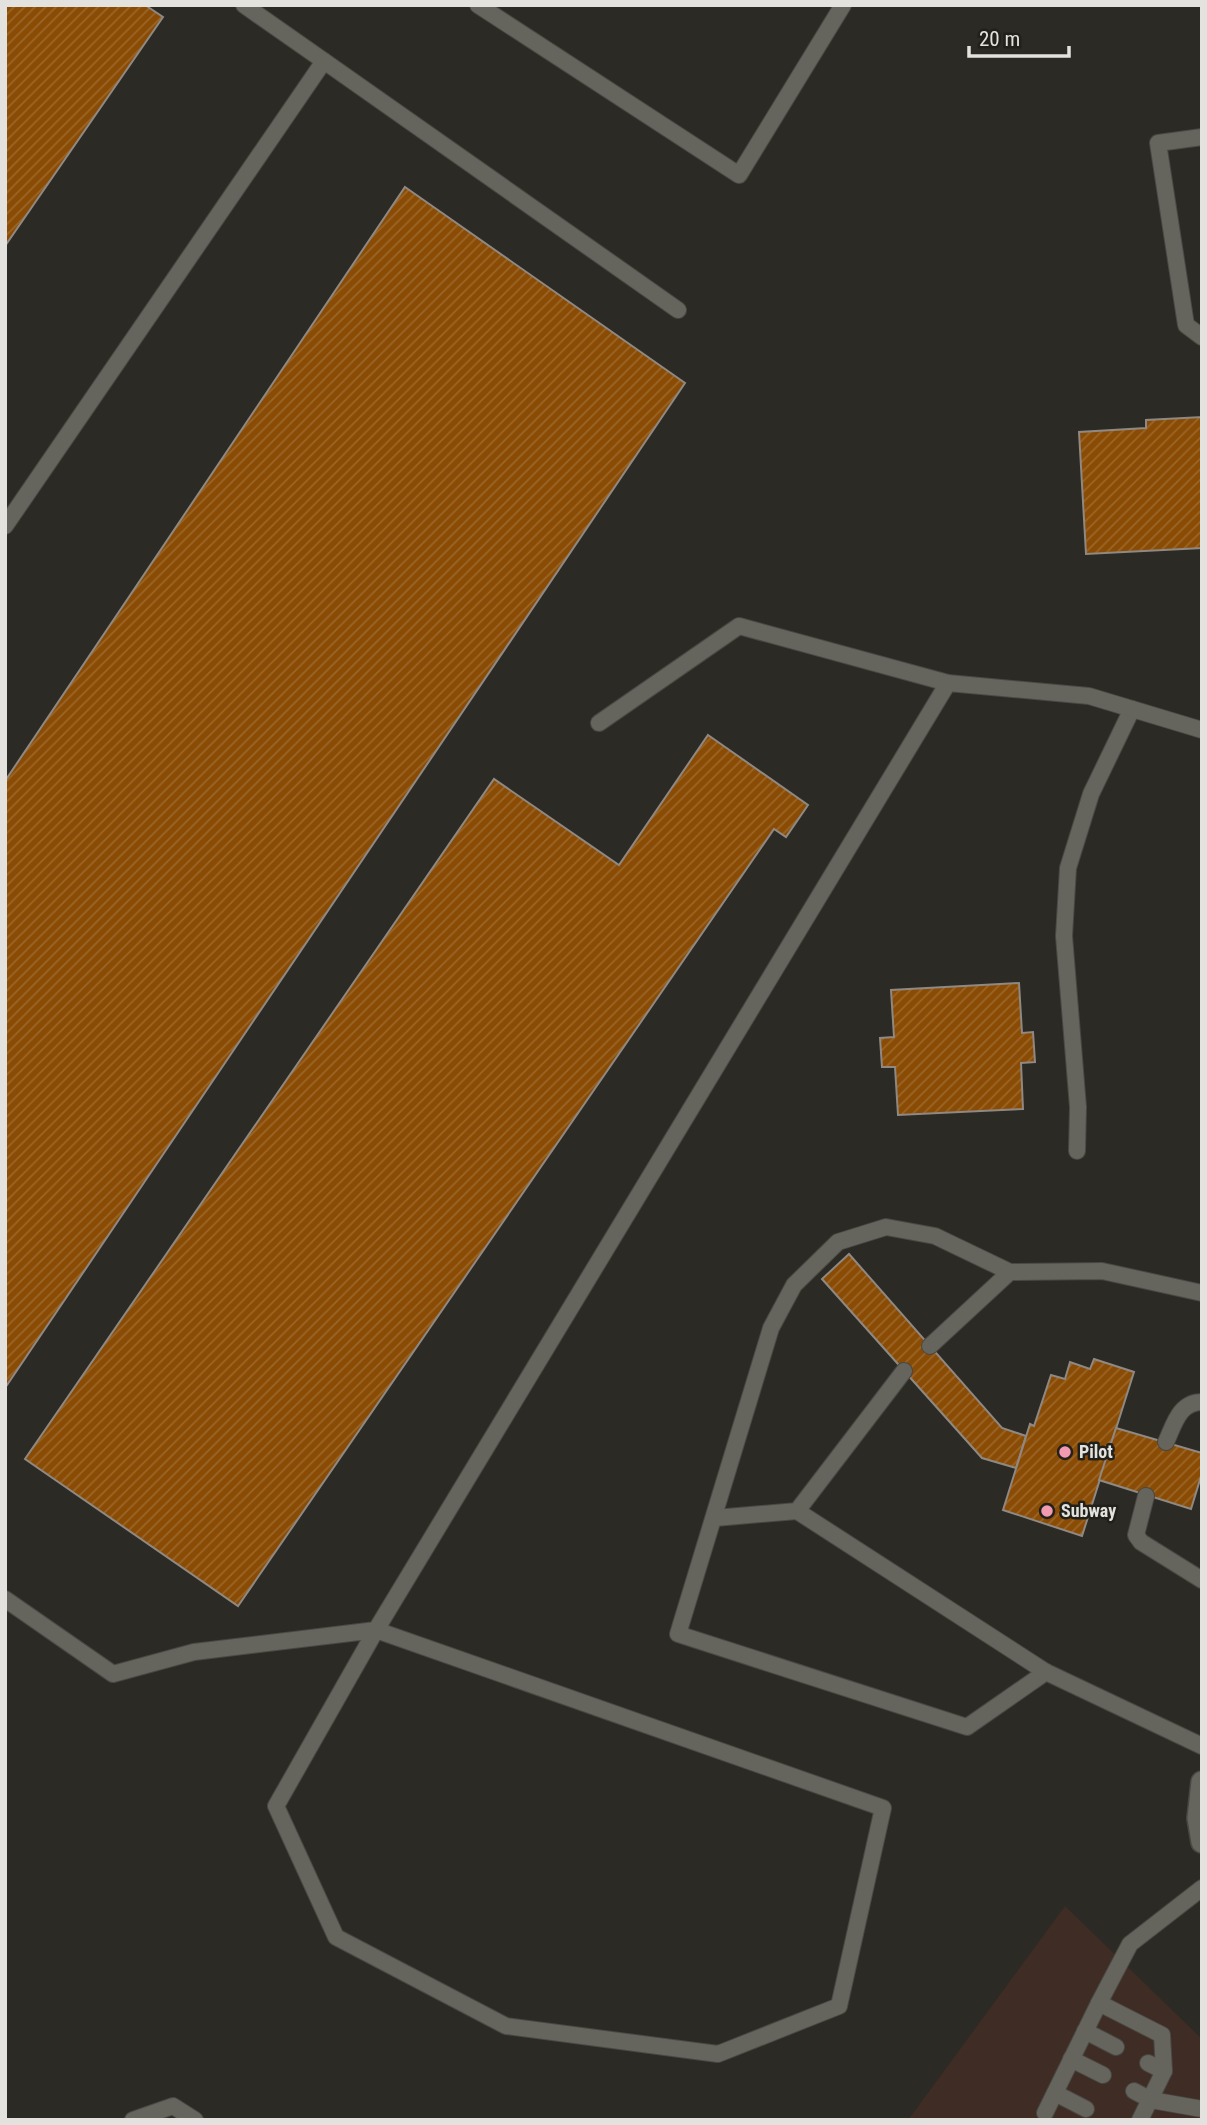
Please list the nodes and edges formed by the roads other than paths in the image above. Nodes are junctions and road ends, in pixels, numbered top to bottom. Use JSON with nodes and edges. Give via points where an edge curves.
{"nodes":[{"id":1,"x":244,"y":5,"type":"edge"},
{"id":2,"x":478,"y":5,"type":"edge"},
{"id":3,"x":843,"y":5,"type":"edge"},
{"id":4,"x":324,"y":61,"type":"junction"},
{"id":5,"x":1202,"y":137,"type":"edge"},
{"id":6,"x":678,"y":310,"type":"dead end"},
{"id":7,"x":1202,"y":337,"type":"edge"},
{"id":8,"x":5,"y":526,"type":"edge"},
{"id":9,"x":948,"y":683,"type":"junction"},
{"id":10,"x":1132,"y":709,"type":"junction"},
{"id":11,"x":598,"y":723,"type":"dead end"},
{"id":12,"x":1202,"y":730,"type":"edge"},
{"id":13,"x":1077,"y":1151,"type":"dead end"},
{"id":14,"x":1010,"y":1272,"type":"junction"},
{"id":15,"x":1202,"y":1293,"type":"edge"},
{"id":16,"x":930,"y":1346,"type":"dead end"},
{"id":17,"x":904,"y":1371,"type":"dead end"},
{"id":18,"x":1202,"y":1402,"type":"edge"},
{"id":19,"x":1166,"y":1442,"type":"dead end"},
{"id":20,"x":1146,"y":1496,"type":"dead end"},
{"id":21,"x":797,"y":1511,"type":"junction"},
{"id":22,"x":715,"y":1518,"type":"junction"},
{"id":23,"x":1202,"y":1580,"type":"edge"},
{"id":24,"x":5,"y":1599,"type":"edge"},
{"id":25,"x":376,"y":1630,"type":"junction"},
{"id":26,"x":1046,"y":1672,"type":"junction"},
{"id":27,"x":1202,"y":1746,"type":"edge"},
{"id":28,"x":1202,"y":1782,"type":"edge"},
{"id":29,"x":1202,"y":1842,"type":"edge"},
{"id":30,"x":1202,"y":1888,"type":"edge"},
{"id":31,"x":1099,"y":2003,"type":"junction"},
{"id":32,"x":1085,"y":2031,"type":"junction"},
{"id":33,"x":1116,"y":2047,"type":"dead end"},
{"id":34,"x":1071,"y":2059,"type":"junction"},
{"id":35,"x":1148,"y":2063,"type":"dead end"},
{"id":36,"x":1164,"y":2071,"type":"junction"},
{"id":37,"x":1103,"y":2075,"type":"dead end"},
{"id":38,"x":1134,"y":2091,"type":"dead end"},
{"id":39,"x":1055,"y":2093,"type":"junction"},
{"id":40,"x":1151,"y":2100,"type":"junction"},
{"id":41,"x":1086,"y":2109,"type":"dead end"},
{"id":42,"x":1202,"y":2109,"type":"edge"},
{"id":43,"x":1045,"y":2113,"type":"dead end"},
{"id":44,"x":133,"y":2120,"type":"edge"},
{"id":45,"x":195,"y":2120,"type":"edge"},
{"id":46,"x":1140,"y":2120,"type":"edge"}],
"edges":[{"from":1,"to":4,"type":"lane"},
{"from":2,"to":3,"type":"lane","via":[[738,175]]},
{"from":4,"to":6,"type":"lane"},
{"from":4,"to":8,"type":"lane"},
{"from":5,"to":7,"type":"lane","via":[[1158,143],[1186,325]]},
{"from":9,"to":10,"type":"lane","via":[[1089,696]]},
{"from":9,"to":11,"type":"lane","via":[[739,626]]},
{"from":9,"to":25,"type":"lane"},
{"from":10,"to":12,"type":"lane"},
{"from":10,"to":13,"type":"lane","via":[[1091,794],[1068,868],[1064,936],[1078,1107]]},
{"from":14,"to":15,"type":"lane","via":[[1102,1271]]},
{"from":14,"to":16,"type":"lane"},
{"from":14,"to":22,"type":"lane","via":[[935,1236],[886,1227],[838,1242],[794,1285],[771,1328]]},
{"from":17,"to":21,"type":"lane"},
{"from":18,"to":19,"type":"lane","via":[[1183,1409]]},
{"from":20,"to":23,"type":"lane","via":[[1136,1535]]},
{"from":21,"to":22,"type":"lane"},
{"from":21,"to":26,"type":"lane"},
{"from":22,"to":26,"type":"lane","via":[[678,1634],[967,1727]]},
{"from":24,"to":25,"type":"lane","via":[[113,1674],[194,1652]]},
{"from":25,"to":25,"type":"lane","via":[[276,1806],[336,1937],[506,2026],[718,2054],[839,2006],[883,1808]]},
{"from":26,"to":27,"type":"lane"},
{"from":28,"to":29,"type":"street","via":[[1198,1818]]},
{"from":30,"to":31,"type":"lane","via":[[1130,1944]]},
{"from":31,"to":32,"type":"lane"},
{"from":31,"to":36,"type":"lane","via":[[1162,2035]]},
{"from":32,"to":33,"type":"lane"},
{"from":32,"to":34,"type":"lane"},
{"from":34,"to":37,"type":"lane"},
{"from":34,"to":39,"type":"lane"},
{"from":35,"to":36,"type":"lane"},
{"from":36,"to":40,"type":"lane"},
{"from":38,"to":40,"type":"lane"},
{"from":39,"to":41,"type":"lane"},
{"from":39,"to":43,"type":"lane"},
{"from":40,"to":42,"type":"lane"},
{"from":40,"to":46,"type":"lane"},
{"from":44,"to":45,"type":"lane","via":[[173,2106]]}]}
